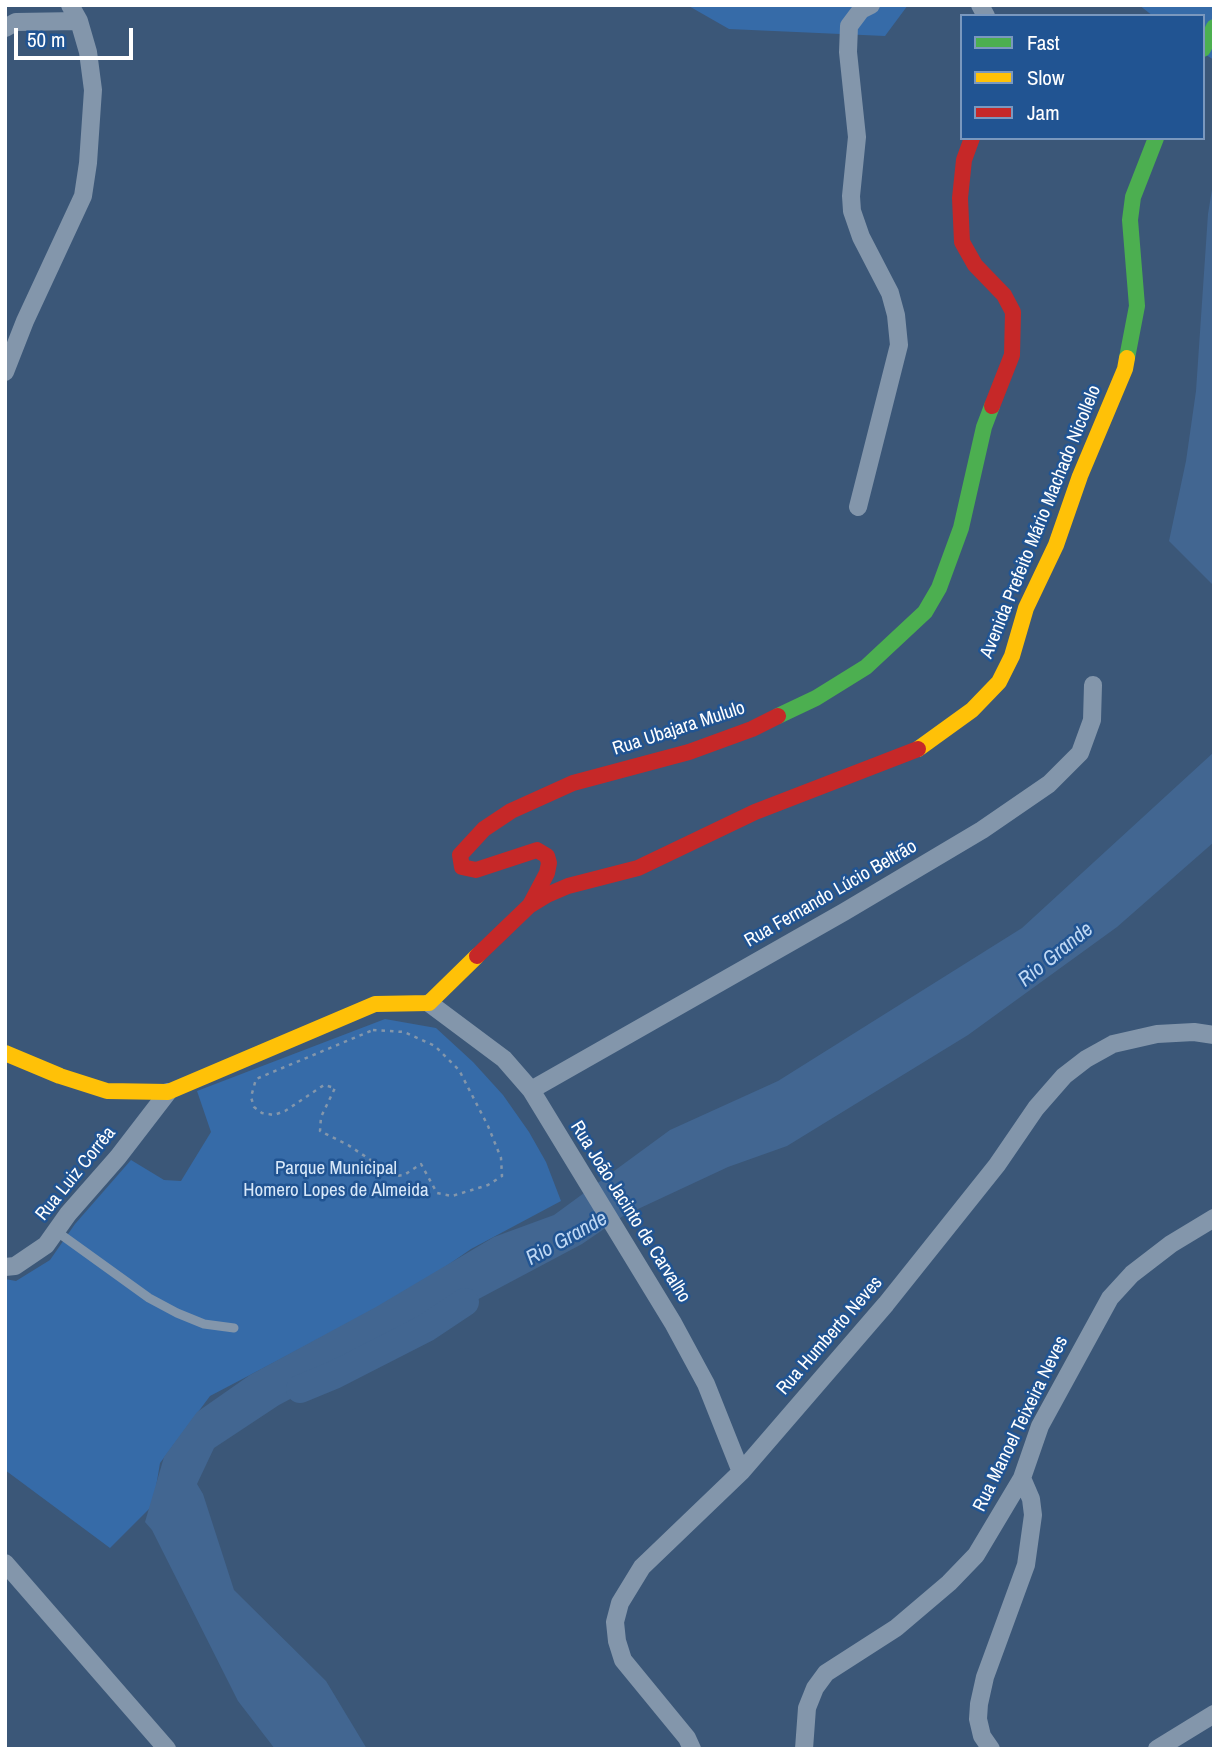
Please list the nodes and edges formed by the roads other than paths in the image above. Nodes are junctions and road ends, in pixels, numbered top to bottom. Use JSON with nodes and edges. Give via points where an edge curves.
{"nodes":[{"id":1,"x":871,"y":5,"type":"edge"},
{"id":2,"x":74,"y":13,"type":"edge"},
{"id":3,"x":1214,"y":27,"type":"edge"},
{"id":4,"x":5,"y":28,"type":"edge"},
{"id":5,"x":1205,"y":45,"type":"edge"},
{"id":6,"x":970,"y":140,"type":"edge"},
{"id":7,"x":1155,"y":140,"type":"edge"},
{"id":8,"x":5,"y":372,"type":"edge"},
{"id":9,"x":858,"y":507,"type":"dead end"},
{"id":10,"x":1093,"y":685,"type":"dead end"},
{"id":11,"x":530,"y":906,"type":"junction"},
{"id":12,"x":429,"y":1003,"type":"junction"},
{"id":13,"x":1214,"y":1035,"type":"edge"},
{"id":14,"x":5,"y":1053,"type":"edge"},
{"id":15,"x":531,"y":1090,"type":"junction"},
{"id":16,"x":168,"y":1092,"type":"junction"},
{"id":17,"x":1214,"y":1218,"type":"edge"},
{"id":18,"x":56,"y":1231,"type":"junction"},
{"id":19,"x":5,"y":1267,"type":"edge"},
{"id":20,"x":234,"y":1328,"type":"dead end"},
{"id":21,"x":741,"y":1472,"type":"junction"},
{"id":22,"x":1022,"y":1478,"type":"junction"},
{"id":23,"x":5,"y":1563,"type":"edge"},
{"id":24,"x":1214,"y":1714,"type":"edge"},
{"id":25,"x":167,"y":1749,"type":"edge"},
{"id":26,"x":692,"y":1749,"type":"edge"},
{"id":27,"x":804,"y":1749,"type":"edge"},
{"id":28,"x":991,"y":1749,"type":"edge"},
{"id":29,"x":1157,"y":1749,"type":"edge"}],
"edges":[{"from":1,"to":9,"type":"street","via":[[849,26],[857,137],[852,211],[890,293],[899,345]]},
{"from":2,"to":4,"type":"street","via":[[16,22]]},
{"from":2,"to":8,"type":"street","via":[[88,52],[93,90],[83,196]]},
{"from":3,"to":5,"type":"street"},
{"from":6,"to":11,"type":"street","name":"Rua Ubajara Mululo","via":[[960,198],[962,242],[975,265],[1004,295],[1013,312],[1014,329],[1012,355],[984,427],[961,528],[939,589],[925,612],[896,641],[866,667],[816,698],[689,752],[573,783],[512,811],[484,830],[460,855],[462,867],[475,870],[537,850],[547,856],[547,873]]},
{"from":7,"to":11,"type":"street","name":"Avenida Prefeito Mário Machado Nicollelo","via":[[1133,197],[1130,220],[1138,306],[1125,369],[999,682],[972,710],[918,749],[755,812],[638,867],[568,886]]},
{"from":10,"to":15,"type":"street","name":"Rua Fernando Lúcio Beltrão","via":[[1092,720],[1080,753],[1049,784],[982,830],[844,912]]},
{"from":11,"to":12,"type":"street","name":"Avenida Prefeito Mário Machado Nicollelo"},
{"from":12,"to":15,"type":"street","name":"Rua João Jacinto de Carvalho","via":[[504,1059]]},
{"from":12,"to":16,"type":"street","via":[[375,1004]]},
{"from":13,"to":21,"type":"street","name":"Rua Humberto Neves","via":[[1157,1034],[1113,1044],[1064,1076],[887,1304]]},
{"from":14,"to":16,"type":"street","via":[[107,1091]]},
{"from":15,"to":21,"type":"street","name":"Rua João Jacinto de Carvalho","via":[[673,1323],[706,1384]]},
{"from":16,"to":18,"type":"street","name":"Rua Luiz Corrêa"},
{"from":17,"to":22,"type":"street","name":"Rua Manoel Teixeira Neves","via":[[1171,1244],[1110,1298],[1040,1426]]},
{"from":18,"to":19,"type":"street","name":"Rua Luiz Corrêa","via":[[29,1258]]},
{"from":18,"to":20,"type":"lane","via":[[177,1313],[204,1324]]},
{"from":21,"to":26,"type":"street","name":"Rua Humberto Neves","via":[[642,1567],[620,1603],[615,1622],[623,1660]]},
{"from":22,"to":27,"type":"street","name":"Rua Manoel Teixeira Neves","via":[[976,1555],[949,1583],[896,1628],[820,1680],[807,1708]]},
{"from":22,"to":28,"type":"street","via":[[1032,1515],[1026,1564],[979,1704],[982,1736]]},
{"from":23,"to":25,"type":"street"},
{"from":24,"to":29,"type":"street"}]}
